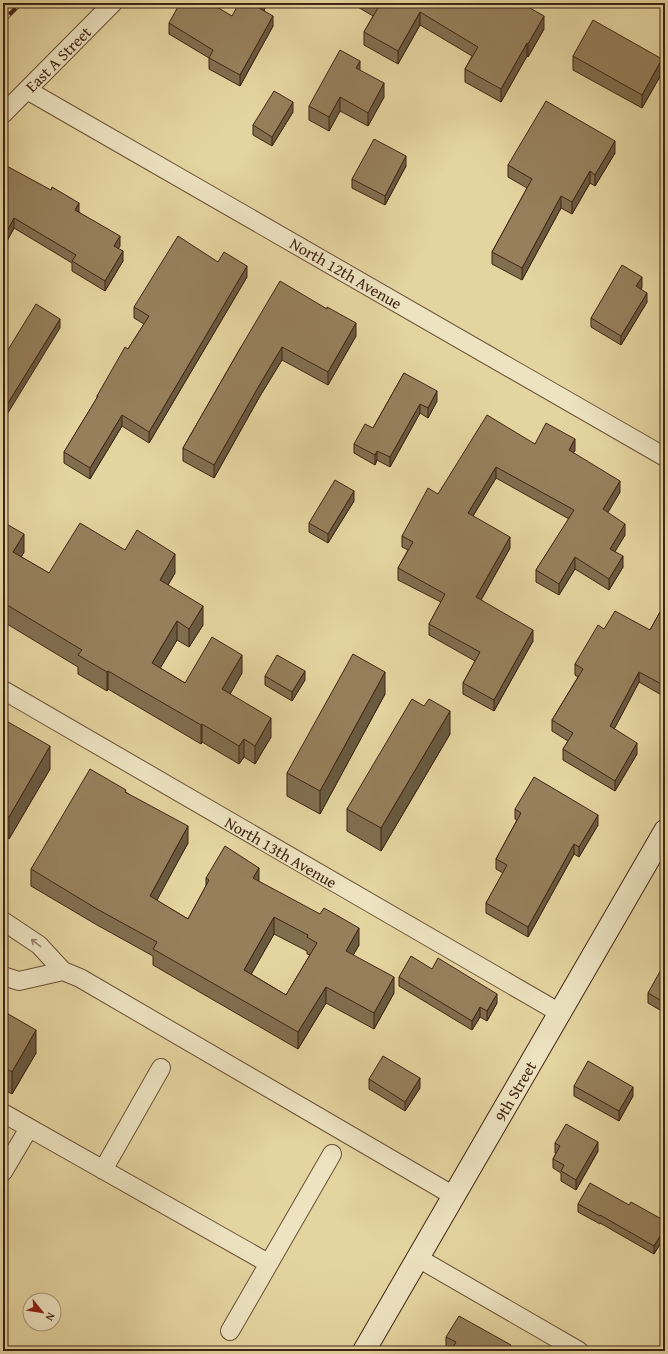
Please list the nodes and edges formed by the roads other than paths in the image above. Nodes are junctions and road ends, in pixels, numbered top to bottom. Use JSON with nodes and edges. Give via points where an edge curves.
{"nodes":[{"id":1,"x":113,"y":3,"type":"edge"},
{"id":2,"x":27,"y":90,"type":"junction"},
{"id":3,"x":3,"y":114,"type":"edge"},
{"id":4,"x":665,"y":456,"type":"edge"},
{"id":5,"x":3,"y":690,"type":"edge"},
{"id":6,"x":665,"y":831,"type":"edge"},
{"id":7,"x":4,"y":923,"type":"edge"},
{"id":8,"x":63,"y":971,"type":"junction"},
{"id":9,"x":3,"y":976,"type":"edge"},
{"id":10,"x":560,"y":1013,"type":"junction"},
{"id":11,"x":162,"y":1068,"type":"dead end"},
{"id":12,"x":3,"y":1113,"type":"edge"},
{"id":13,"x":29,"y":1128,"type":"junction"},
{"id":14,"x":332,"y":1154,"type":"dead end"},
{"id":15,"x":103,"y":1170,"type":"junction"},
{"id":16,"x":3,"y":1172,"type":"edge"},
{"id":17,"x":454,"y":1196,"type":"junction"},
{"id":18,"x":418,"y":1258,"type":"junction"},
{"id":19,"x":268,"y":1263,"type":"junction"},
{"id":20,"x":230,"y":1331,"type":"dead end"},
{"id":21,"x":364,"y":1351,"type":"edge"},
{"id":22,"x":579,"y":1351,"type":"edge"}],
"edges":[{"from":1,"to":2,"type":"street","name":"East A Street"},
{"from":2,"to":3,"type":"street","name":"East A Street"},
{"from":2,"to":4,"type":"street","name":"North 12th Avenue"},
{"from":5,"to":10,"type":"street","name":"North 13th Avenue"},
{"from":6,"to":10,"type":"street","name":"9th Street"},
{"from":8,"to":7,"type":"street","one_way":true,"via":[[38,945]]},
{"from":8,"to":9,"type":"street","via":[[19,981]]},
{"from":8,"to":17,"type":"street","via":[[80,978]]},
{"from":10,"to":17,"type":"street","name":"9th Street"},
{"from":11,"to":15,"type":"street"},
{"from":12,"to":13,"type":"street"},
{"from":13,"to":15,"type":"street"},
{"from":13,"to":16,"type":"street"},
{"from":14,"to":19,"type":"street"},
{"from":15,"to":19,"type":"street"},
{"from":17,"to":18,"type":"street","name":"9th Street"},
{"from":18,"to":21,"type":"street","name":"9th Street"},
{"from":18,"to":22,"type":"street"},
{"from":19,"to":20,"type":"street"}]}
